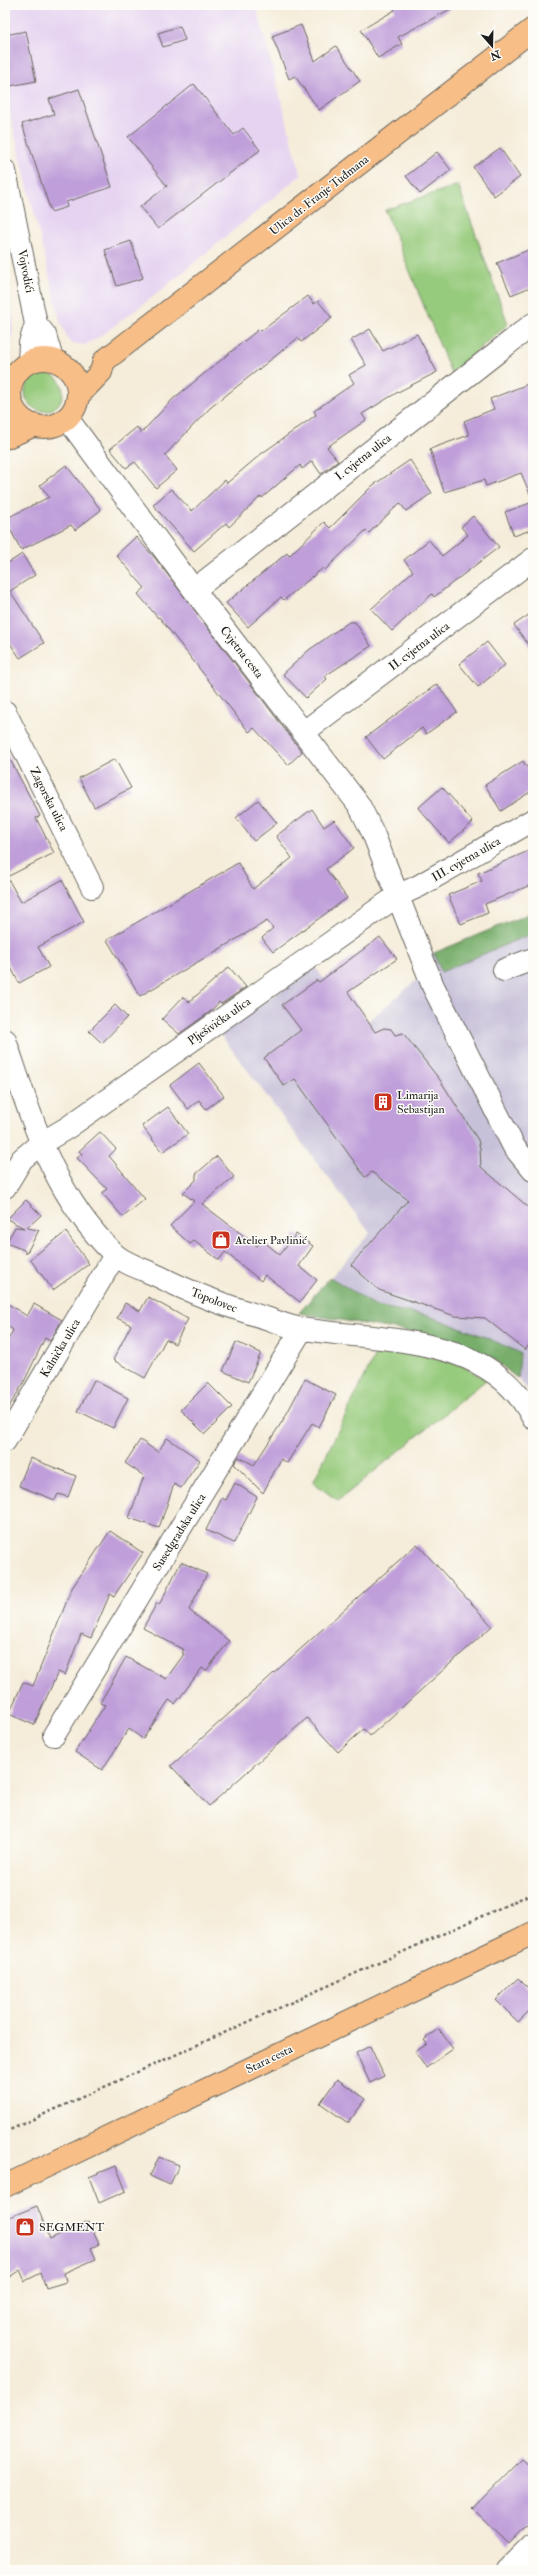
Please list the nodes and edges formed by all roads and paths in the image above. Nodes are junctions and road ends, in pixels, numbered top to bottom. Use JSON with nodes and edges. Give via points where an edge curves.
{"nodes":[{"id":1,"x":533,"y":29,"type":"edge"},
{"id":2,"x":5,"y":171,"type":"edge"},
{"id":3,"x":11,"y":227,"type":"edge"},
{"id":4,"x":36,"y":324,"type":"junction"},
{"id":5,"x":533,"y":324,"type":"edge"},
{"id":6,"x":104,"y":361,"type":"junction"},
{"id":7,"x":30,"y":362,"type":"junction"},
{"id":8,"x":59,"y":363,"type":"junction"},
{"id":9,"x":78,"y":396,"type":"junction"},
{"id":10,"x":8,"y":402,"type":"edge"},
{"id":11,"x":67,"y":418,"type":"junction"},
{"id":12,"x":35,"y":425,"type":"junction"},
{"id":13,"x":5,"y":438,"type":"edge"},
{"id":14,"x":533,"y":560,"type":"edge"},
{"id":15,"x":194,"y":590,"type":"junction"},
{"id":16,"x":5,"y":712,"type":"edge"},
{"id":17,"x":304,"y":732,"type":"junction"},
{"id":18,"x":533,"y":820,"type":"edge"},
{"id":19,"x":92,"y":887,"type":"dead end"},
{"id":20,"x":397,"y":896,"type":"junction"},
{"id":21,"x":533,"y":959,"type":"edge"},
{"id":22,"x":504,"y":970,"type":"dead end"},
{"id":23,"x":5,"y":1040,"type":"edge"},
{"id":24,"x":40,"y":1144,"type":"junction"},
{"id":25,"x":533,"y":1170,"type":"edge"},
{"id":26,"x":5,"y":1187,"type":"edge"},
{"id":27,"x":115,"y":1255,"type":"junction"},
{"id":28,"x":302,"y":1329,"type":"junction"},
{"id":29,"x":533,"y":1418,"type":"edge"},
{"id":30,"x":5,"y":1441,"type":"edge"},
{"id":31,"x":54,"y":1734,"type":"dead end"},
{"id":32,"x":533,"y":1893,"type":"edge"},
{"id":33,"x":533,"y":1933,"type":"edge"},
{"id":34,"x":5,"y":2132,"type":"edge"},
{"id":35,"x":5,"y":2186,"type":"edge"},
{"id":36,"x":533,"y":2545,"type":"edge"},
{"id":37,"x":508,"y":2570,"type":"edge"}],
"edges":[{"from":1,"to":6,"type":"main road","name":"Ulica dr. Franje Tuđmana"},
{"from":2,"to":3,"type":"street","name":"Vojvodići"},
{"from":3,"to":4,"type":"street","name":"Vojvodići"},
{"from":4,"to":7,"type":"street","name":"Vojvodići","via":[[30,343]]},
{"from":4,"to":8,"type":"street","name":"Vojvodići"},
{"from":5,"to":15,"type":"street","name":"I. cvjetna ulica"},
{"from":6,"to":8,"type":"main road"},
{"from":6,"to":9,"type":"main road","name":"Ulica dr. Franje Tuđmana","via":[[101,372]]},
{"from":7,"to":8,"type":"main road","via":[[40,359]]},
{"from":7,"to":10,"type":"main road","via":[[15,376]]},
{"from":8,"to":9,"type":"main road","via":[[74,375]]},
{"from":9,"to":11,"type":"main road"},
{"from":10,"to":12,"type":"main road","via":[[18,414]]},
{"from":11,"to":12,"type":"main road","via":[[46,426]]},
{"from":11,"to":15,"type":"street","name":"Cvjetna cesta"},
{"from":12,"to":13,"type":"main road"},
{"from":14,"to":17,"type":"street","name":"II. cvjetna ulica"},
{"from":15,"to":17,"type":"street","name":"Cvjetna cesta"},
{"from":16,"to":19,"type":"street","name":"Zagorska ulica"},
{"from":17,"to":20,"type":"street","name":"Cvjetna cesta","via":[[359,805],[373,833]]},
{"from":18,"to":20,"type":"street","name":"III. cvjetna ulica","via":[[419,886]]},
{"from":20,"to":24,"type":"street","name":"Plješivička ulica","via":[[67,1128]]},
{"from":20,"to":25,"type":"street","name":"Cvjetna cesta","via":[[433,986],[514,1147]]},
{"from":21,"to":22,"type":"street"},
{"from":23,"to":24,"type":"street","name":"Topolovec"},
{"from":24,"to":26,"type":"street","name":"Plješivička ulica","via":[[22,1159]]},
{"from":24,"to":27,"type":"street","name":"Topolovec","via":[[57,1180],[87,1225]]},
{"from":27,"to":28,"type":"street","name":"Topolovec","via":[[184,1289],[239,1310]]},
{"from":27,"to":30,"type":"street","name":"Kalnička ulica"},
{"from":28,"to":29,"type":"street","name":"Topolovec","via":[[380,1337],[426,1345],[465,1356],[508,1384],[526,1405]]},
{"from":28,"to":31,"type":"street","name":"Susedgradska ulica"},
{"from":32,"to":34,"type":"path"},
{"from":33,"to":35,"type":"main road","name":"Stara cesta"},
{"from":36,"to":37,"type":"street"}]}
